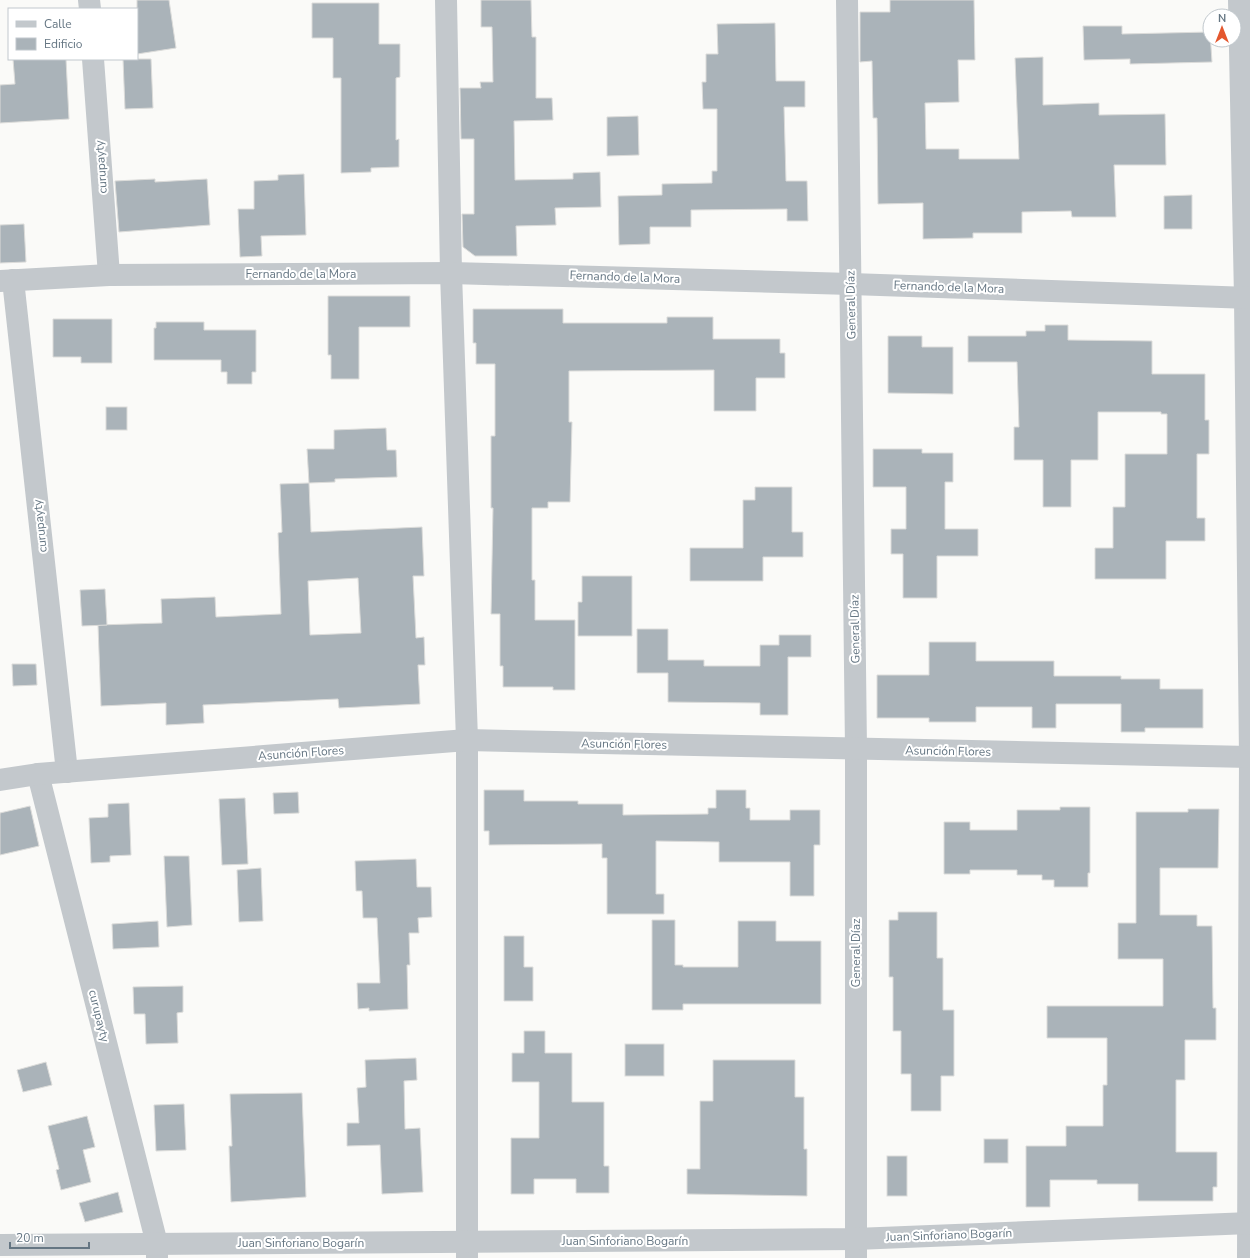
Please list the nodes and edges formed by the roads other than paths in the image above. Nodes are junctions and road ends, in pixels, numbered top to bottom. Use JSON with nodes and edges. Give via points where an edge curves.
{"nodes":[{"id":1,"x":446,"y":0,"type":"edge"},
{"id":2,"x":848,"y":0,"type":"edge"},
{"id":3,"x":1239,"y":0,"type":"edge"},
{"id":4,"x":93,"y":60,"type":"edge"},
{"id":5,"x":451,"y":273,"type":"junction"},
{"id":6,"x":109,"y":275,"type":"junction"},
{"id":7,"x":6,"y":280,"type":"edge"},
{"id":8,"x":851,"y":284,"type":"junction"},
{"id":9,"x":1247,"y":298,"type":"edge"},
{"id":10,"x":467,"y":740,"type":"junction"},
{"id":11,"x":856,"y":749,"type":"junction"},
{"id":12,"x":1250,"y":757,"type":"edge"},
{"id":13,"x":67,"y":772,"type":"junction"},
{"id":14,"x":38,"y":774,"type":"junction"},
{"id":15,"x":0,"y":780,"type":"edge"},
{"id":16,"x":1248,"y":1223,"type":"edge"},
{"id":17,"x":0,"y":1246,"type":"edge"},
{"id":18,"x":855,"y":1248,"type":"edge"},
{"id":19,"x":467,"y":1250,"type":"edge"},
{"id":20,"x":157,"y":1251,"type":"edge"},
{"id":21,"x":1248,"y":1258,"type":"edge"}],
"edges":[{"from":1,"to":5,"type":"street"},
{"from":2,"to":8,"type":"street","name":"General Díaz"},
{"from":3,"to":9,"type":"street"},
{"from":4,"to":6,"type":"street","name":"curupayty"},
{"from":5,"to":6,"type":"street","name":"Fernando de la Mora"},
{"from":5,"to":8,"type":"street","name":"Fernando de la Mora"},
{"from":5,"to":10,"type":"street"},
{"from":6,"to":7,"type":"street","name":"Fernando de la Mora"},
{"from":7,"to":13,"type":"street","name":"curupayty"},
{"from":8,"to":9,"type":"street","name":"Fernando de la Mora"},
{"from":8,"to":11,"type":"street","name":"General Díaz"},
{"from":9,"to":12,"type":"street"},
{"from":10,"to":11,"type":"street","name":"Asunción Flores"},
{"from":10,"to":13,"type":"street","name":"Asunción Flores"},
{"from":10,"to":19,"type":"street"},
{"from":11,"to":12,"type":"street","name":"Asunción Flores"},
{"from":11,"to":18,"type":"street","name":"General Díaz"},
{"from":12,"to":16,"type":"street"},
{"from":13,"to":14,"type":"street","name":"Asunción Flores"},
{"from":14,"to":15,"type":"street","name":"Asunción Flores"},
{"from":14,"to":20,"type":"street","name":"curupayty"},
{"from":16,"to":18,"type":"street","name":"Juan Sinforiano Bogarín"},
{"from":16,"to":21,"type":"street"},
{"from":17,"to":20,"type":"street","name":"Juan Sinforiano Bogarín"},
{"from":18,"to":19,"type":"street","name":"Juan Sinforiano Bogarín"},
{"from":19,"to":20,"type":"street","name":"Juan Sinforiano Bogarín"}]}
